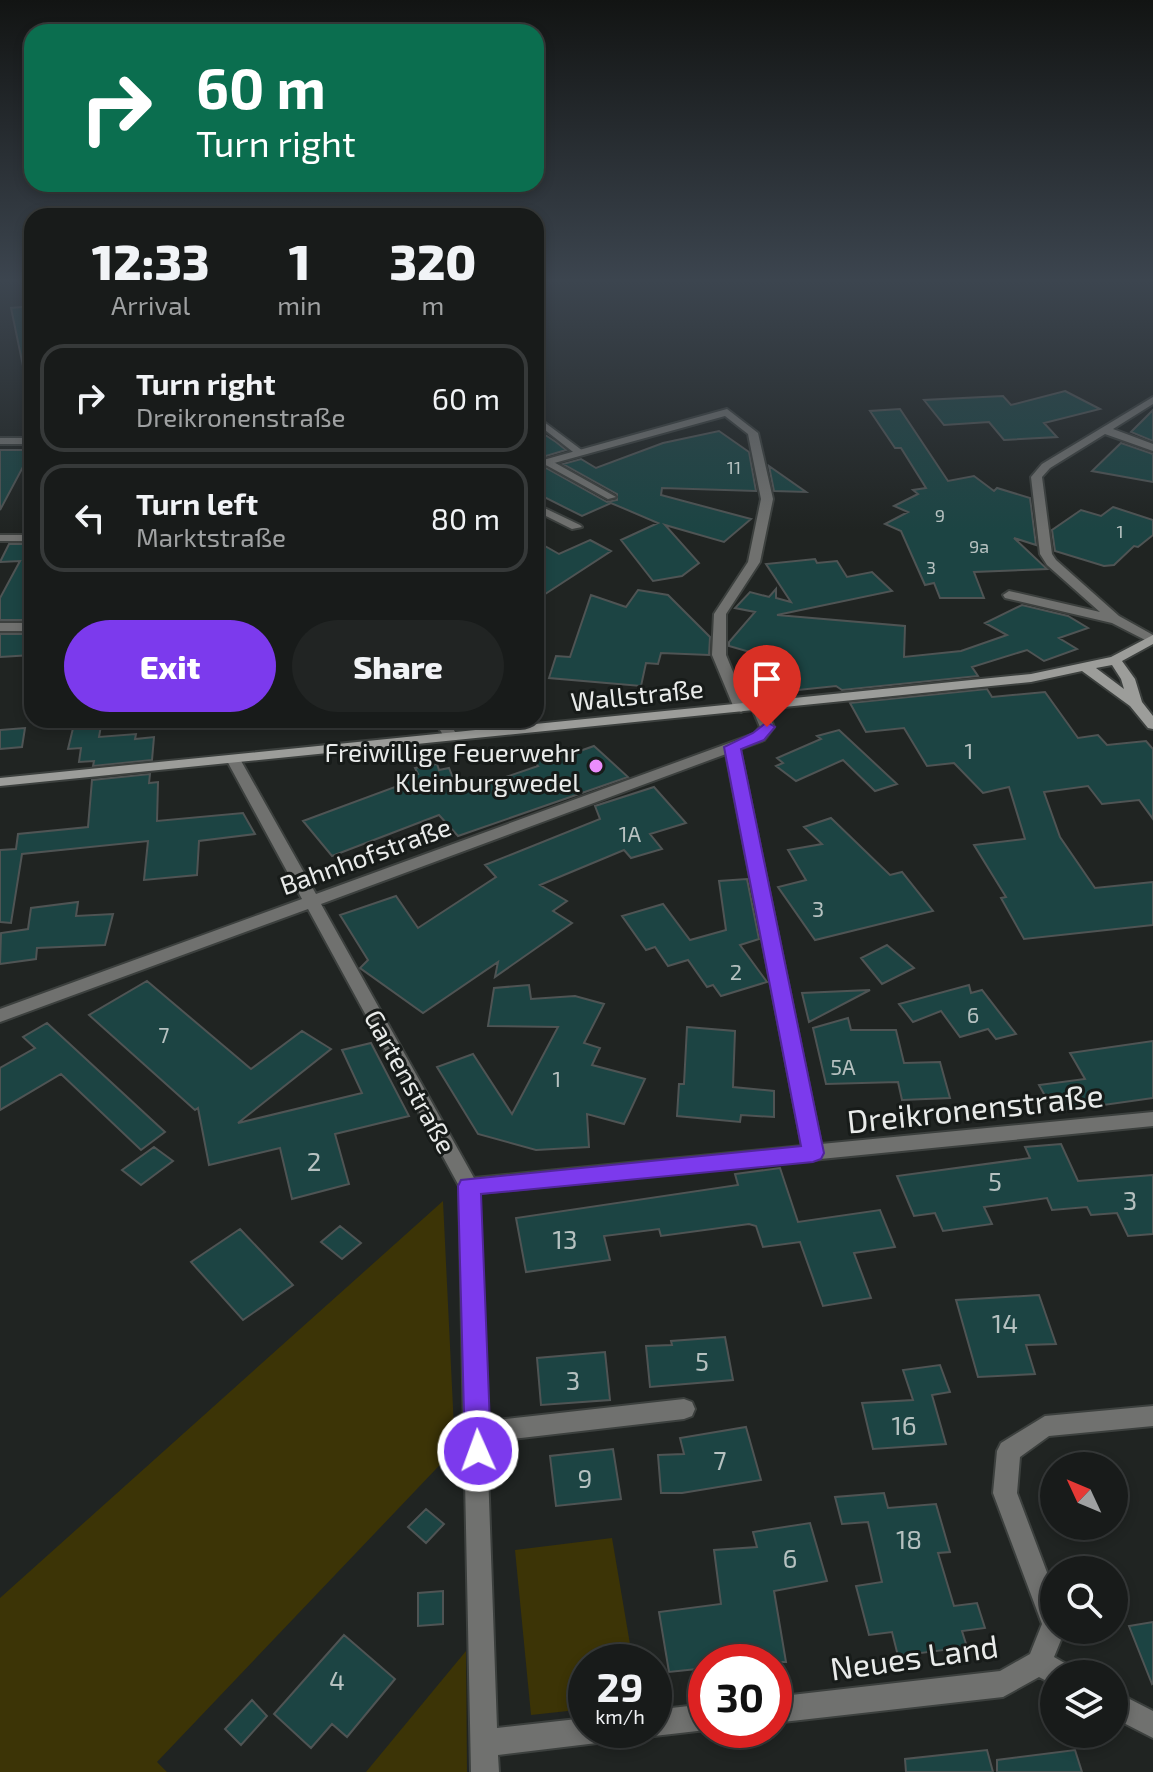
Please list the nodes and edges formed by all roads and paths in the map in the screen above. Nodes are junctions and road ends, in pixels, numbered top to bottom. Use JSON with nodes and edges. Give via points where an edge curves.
{"nodes":[{"id":1,"x":1153,"y":400,"type":"edge"},
{"id":2,"x":544,"y":425,"type":"edge"},
{"id":3,"x":1105,"y":430,"type":"junction"},
{"id":4,"x":0,"y":441,"type":"edge"},
{"id":5,"x":24,"y":441,"type":"edge"},
{"id":6,"x":1153,"y":448,"type":"edge"},
{"id":7,"x":580,"y":453,"type":"junction"},
{"id":8,"x":544,"y":463,"type":"edge"},
{"id":9,"x":544,"y":465,"type":"edge"},
{"id":10,"x":611,"y":497,"type":"dead end"},
{"id":11,"x":544,"y":511,"type":"edge"},
{"id":12,"x":576,"y":527,"type":"dead end"},
{"id":13,"x":0,"y":538,"type":"edge"},
{"id":14,"x":24,"y":538,"type":"edge"},
{"id":15,"x":1009,"y":595,"type":"dead end"},
{"id":16,"x":1115,"y":619,"type":"junction"},
{"id":17,"x":0,"y":627,"type":"edge"},
{"id":18,"x":24,"y":627,"type":"edge"},
{"id":19,"x":1152,"y":640,"type":"edge"},
{"id":20,"x":1115,"y":660,"type":"junction"},
{"id":21,"x":1087,"y":668,"type":"junction"},
{"id":22,"x":1135,"y":703,"type":"junction"},
{"id":23,"x":758,"y":706,"type":"junction"},
{"id":24,"x":741,"y":708,"type":"junction"},
{"id":25,"x":1153,"y":725,"type":"edge"},
{"id":26,"x":446,"y":728,"type":"edge"},
{"id":27,"x":541,"y":728,"type":"edge"},
{"id":28,"x":544,"y":728,"type":"edge"},
{"id":29,"x":451,"y":737,"type":"junction"},
{"id":30,"x":732,"y":747,"type":"junction"},
{"id":31,"x":233,"y":759,"type":"junction"},
{"id":32,"x":0,"y":782,"type":"edge"},
{"id":33,"x":311,"y":900,"type":"junction"},
{"id":34,"x":0,"y":1016,"type":"edge"},
{"id":35,"x":1153,"y":1119,"type":"edge"},
{"id":36,"x":813,"y":1153,"type":"junction"},
{"id":37,"x":469,"y":1186,"type":"junction"},
{"id":38,"x":684,"y":1409,"type":"dead end"},
{"id":39,"x":1153,"y":1416,"type":"edge"},
{"id":40,"x":477,"y":1433,"type":"junction"},
{"id":41,"x":1040,"y":1587,"type":"edge"},
{"id":42,"x":1040,"y":1672,"type":"edge"},
{"id":43,"x":792,"y":1708,"type":"edge"},
{"id":44,"x":1128,"y":1712,"type":"edge"},
{"id":45,"x":1153,"y":1725,"type":"edge"},
{"id":46,"x":568,"y":1733,"type":"edge"},
{"id":47,"x":485,"y":1743,"type":"junction"},
{"id":48,"x":485,"y":1772,"type":"edge"}],
"edges":[{"from":1,"to":3,"type":"street"},
{"from":2,"to":7,"type":"lane"},
{"from":3,"to":6,"type":"street"},
{"from":3,"to":16,"type":"street","via":[[1036,477],[1046,554]]},
{"from":4,"to":5,"type":"street"},
{"from":7,"to":8,"type":"street"},
{"from":7,"to":24,"type":"street","via":[[727,412],[753,433],[767,499],[754,562],[720,614],[719,655]]},
{"from":9,"to":10,"type":"lane"},
{"from":11,"to":12,"type":"street"},
{"from":13,"to":14,"type":"street"},
{"from":15,"to":16,"type":"street"},
{"from":16,"to":19,"type":"street"},
{"from":17,"to":18,"type":"street"},
{"from":19,"to":20,"type":"street","name":"Wallstraße"},
{"from":20,"to":21,"type":"street","name":"Wallstraße"},
{"from":20,"to":22,"type":"street"},
{"from":21,"to":22,"type":"street"},
{"from":21,"to":23,"type":"street","name":"Wallstraße","via":[[995,683]]},
{"from":22,"to":25,"type":"street"},
{"from":23,"to":24,"type":"street","name":"Wallstraße"},
{"from":23,"to":30,"type":"street","name":"Bahnhofstraße","via":[[767,727],[759,737]]},
{"from":24,"to":28,"type":"street","name":"Wallstraße"},
{"from":26,"to":29,"type":"street"},
{"from":27,"to":29,"type":"street","name":"Wallstraße"},
{"from":29,"to":31,"type":"street","name":"Wallstraße"},
{"from":30,"to":33,"type":"street","name":"Bahnhofstraße"},
{"from":30,"to":36,"type":"street"},
{"from":31,"to":32,"type":"street","name":"Wallstraße"},
{"from":31,"to":33,"type":"street","name":"Gartenstraße"},
{"from":33,"to":34,"type":"street","name":"Bahnhofstraße"},
{"from":33,"to":37,"type":"street","name":"Gartenstraße"},
{"from":35,"to":36,"type":"street","name":"Dreikronenstraße"},
{"from":36,"to":37,"type":"street","name":"Dreikronenstraße"},
{"from":37,"to":40,"type":"street","name":"Gartenstraße"},
{"from":38,"to":40,"type":"street"},
{"from":39,"to":41,"type":"street","via":[[1045,1426],[1009,1451],[1005,1493]]},
{"from":40,"to":47,"type":"street","name":"Gartenstraße"},
{"from":42,"to":43,"type":"street","name":"Neues Land","via":[[1003,1684]]},
{"from":44,"to":45,"type":"street"},
{"from":46,"to":47,"type":"street"},
{"from":47,"to":48,"type":"street","name":"Gartenstraße"}]}
